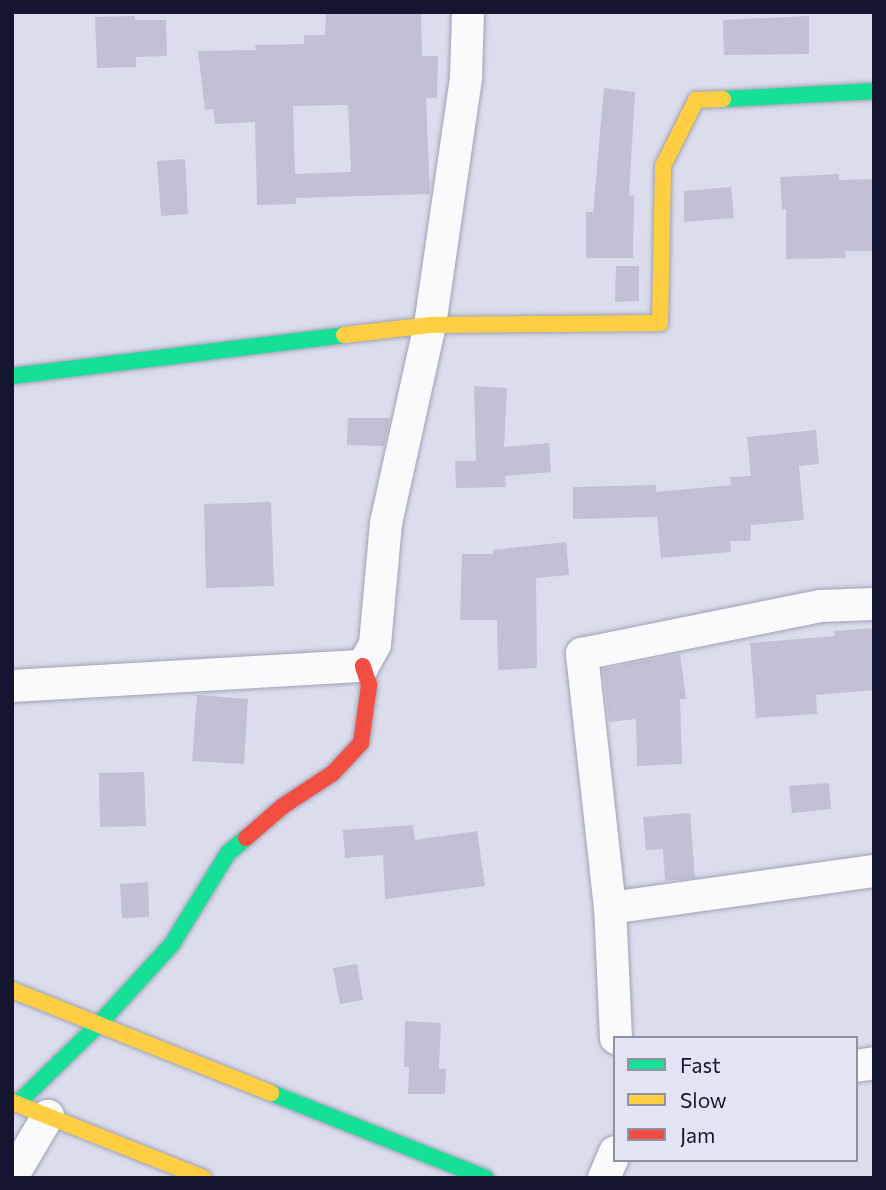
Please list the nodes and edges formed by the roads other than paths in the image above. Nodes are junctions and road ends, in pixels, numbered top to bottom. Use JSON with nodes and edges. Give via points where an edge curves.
{"nodes":[{"id":1,"x":468,"y":12,"type":"edge"},
{"id":2,"x":874,"y":92,"type":"edge"},
{"id":3,"x":430,"y":325,"type":"junction"},
{"id":4,"x":12,"y":376,"type":"edge"},
{"id":5,"x":874,"y":604,"type":"edge"},
{"id":6,"x":363,"y":666,"type":"junction"},
{"id":7,"x":12,"y":686,"type":"edge"},
{"id":8,"x":874,"y":871,"type":"edge"},
{"id":9,"x":610,"y":908,"type":"junction"},
{"id":10,"x":12,"y":989,"type":"edge"},
{"id":11,"x":99,"y":1024,"type":"junction"},
{"id":12,"x":616,"y":1036,"type":"edge"},
{"id":13,"x":15,"y":1103,"type":"edge"},
{"id":14,"x":48,"y":1116,"type":"junction"},
{"id":15,"x":613,"y":1157,"type":"edge"},
{"id":16,"x":12,"y":1177,"type":"edge"},
{"id":17,"x":204,"y":1178,"type":"edge"},
{"id":18,"x":485,"y":1178,"type":"edge"},
{"id":19,"x":604,"y":1178,"type":"edge"}],
"edges":[{"from":1,"to":3,"type":"street","via":[[466,77]]},
{"from":2,"to":3,"type":"street","via":[[696,100],[663,166],[660,323]]},
{"from":3,"to":4,"type":"street"},
{"from":3,"to":6,"type":"street","via":[[386,523],[375,644]]},
{"from":5,"to":9,"type":"street","via":[[820,606],[582,654]]},
{"from":6,"to":7,"type":"street"},
{"from":6,"to":11,"type":"street","via":[[369,685],[361,743],[333,773],[283,806],[228,853],[172,944]]},
{"from":8,"to":9,"type":"street"},
{"from":9,"to":12,"type":"street"},
{"from":10,"to":11,"type":"street"},
{"from":11,"to":13,"type":"street"},
{"from":11,"to":18,"type":"street"},
{"from":13,"to":14,"type":"street"},
{"from":14,"to":16,"type":"street"},
{"from":14,"to":17,"type":"street"},
{"from":15,"to":19,"type":"street"}]}
